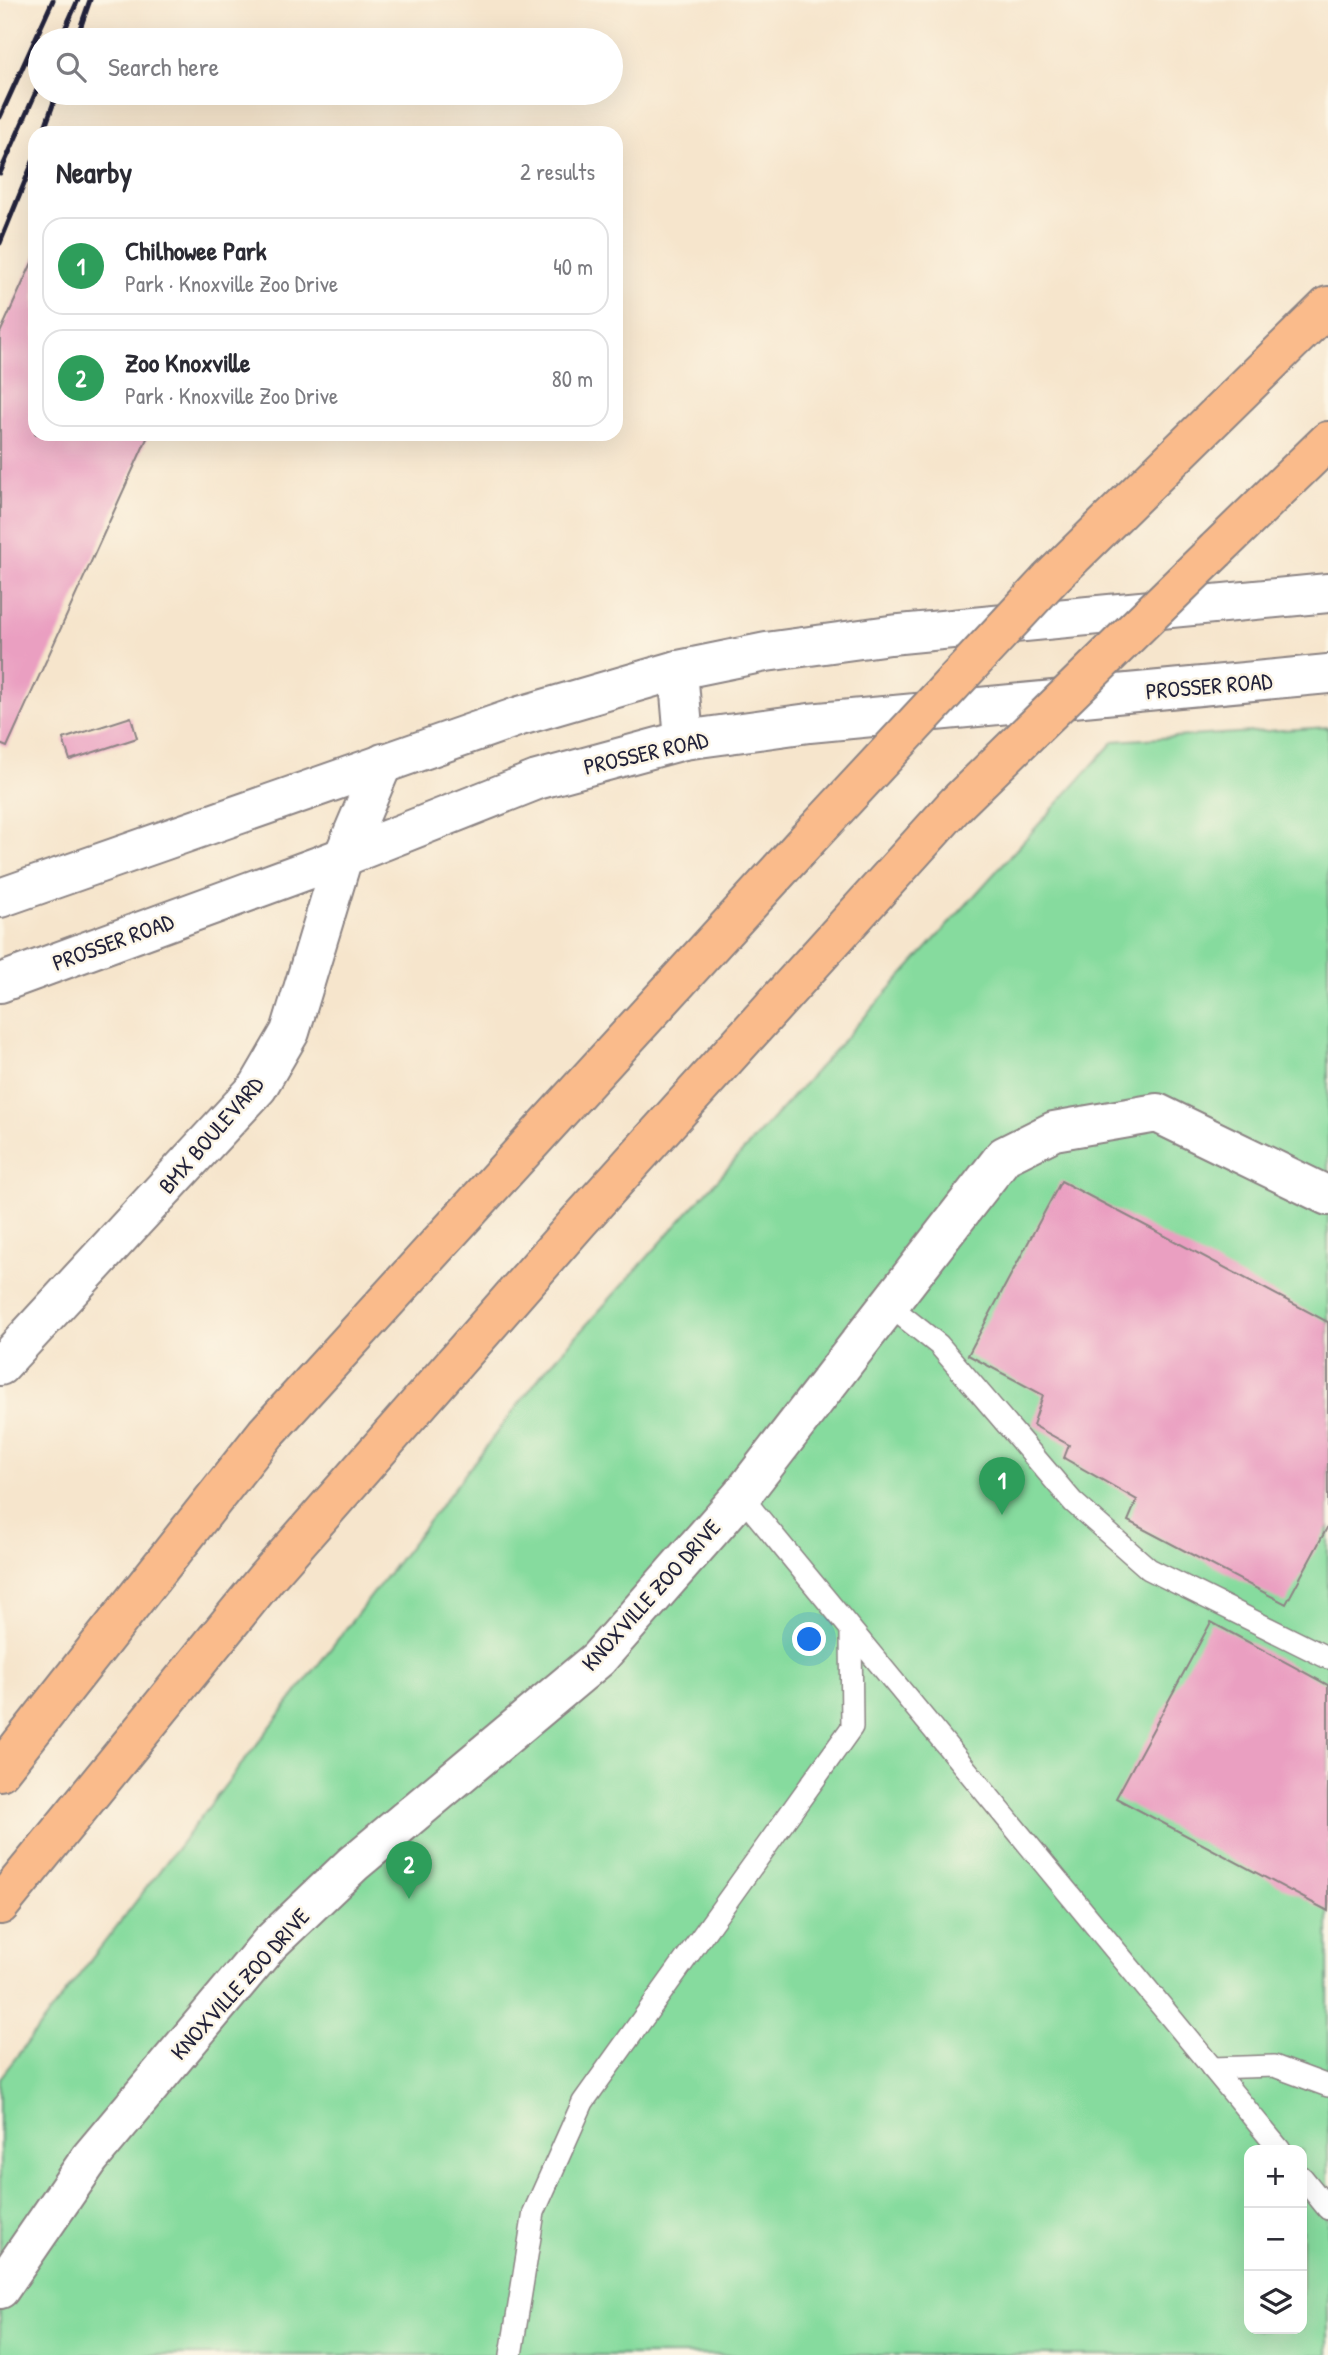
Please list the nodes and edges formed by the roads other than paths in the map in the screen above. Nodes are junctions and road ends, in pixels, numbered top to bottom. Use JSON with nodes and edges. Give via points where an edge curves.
{"nodes":[{"id":1,"x":1328,"y":306,"type":"edge"},
{"id":2,"x":1328,"y":441,"type":"edge"},
{"id":3,"x":1328,"y":593,"type":"edge"},
{"id":4,"x":678,"y":670,"type":"junction"},
{"id":5,"x":1328,"y":674,"type":"edge"},
{"id":6,"x":684,"y":740,"type":"junction"},
{"id":7,"x":383,"y":763,"type":"junction"},
{"id":8,"x":343,"y":857,"type":"junction"},
{"id":9,"x":0,"y":898,"type":"edge"},
{"id":10,"x":0,"y":983,"type":"edge"},
{"id":11,"x":1328,"y":1196,"type":"edge"},
{"id":12,"x":890,"y":1306,"type":"junction"},
{"id":13,"x":0,"y":1366,"type":"edge"},
{"id":14,"x":741,"y":1496,"type":"junction"},
{"id":15,"x":851,"y":1630,"type":"junction"},
{"id":16,"x":1326,"y":1651,"type":"edge"},
{"id":17,"x":0,"y":1772,"type":"edge"},
{"id":18,"x":0,"y":1905,"type":"edge"},
{"id":19,"x":1212,"y":2068,"type":"junction"},
{"id":20,"x":1328,"y":2086,"type":"edge"},
{"id":21,"x":1276,"y":2145,"type":"edge"},
{"id":22,"x":1307,"y":2183,"type":"edge"},
{"id":23,"x":1328,"y":2209,"type":"edge"},
{"id":24,"x":0,"y":2289,"type":"edge"},
{"id":25,"x":511,"y":2355,"type":"edge"}],
"edges":[{"from":1,"to":17,"type":"highway","bridge":true,"via":[[1050,579],[266,1433]]},
{"from":2,"to":18,"type":"highway","bridge":true,"via":[[956,804],[579,1221],[284,1557]]},
{"from":3,"to":4,"type":"street","via":[[890,635]]},
{"from":4,"to":6,"type":"street"},
{"from":4,"to":7,"type":"street","via":[[532,712]]},
{"from":5,"to":6,"type":"street","name":"PROSSER ROAD","via":[[809,723]]},
{"from":6,"to":8,"type":"street","name":"PROSSER ROAD","via":[[537,780]]},
{"from":7,"to":8,"type":"street","name":"BMX BOULEVARD"},
{"from":7,"to":9,"type":"street"},
{"from":8,"to":10,"type":"street","name":"PROSSER ROAD"},
{"from":8,"to":13,"type":"street","name":"BMX BOULEVARD","via":[[290,1032],[258,1087]]},
{"from":11,"to":12,"type":"street","name":"KNOXVILLE ZOO DRIVE","via":[[1157,1113],[1054,1131],[1004,1156]]},
{"from":12,"to":14,"type":"street","name":"KNOXVILLE ZOO DRIVE"},
{"from":12,"to":16,"type":"lane","via":[[939,1345],[1073,1502],[1149,1569]]},
{"from":14,"to":15,"type":"lane"},
{"from":14,"to":24,"type":"street","name":"KNOXVILLE ZOO DRIVE","via":[[597,1659],[353,1864],[270,1943],[90,2158]]},
{"from":15,"to":19,"type":"lane"},
{"from":15,"to":25,"type":"lane","via":[[852,1727],[583,2102],[534,2212]]},
{"from":19,"to":20,"type":"lane","via":[[1274,2066]]},
{"from":19,"to":21,"type":"lane"},
{"from":22,"to":23,"type":"lane"}]}
